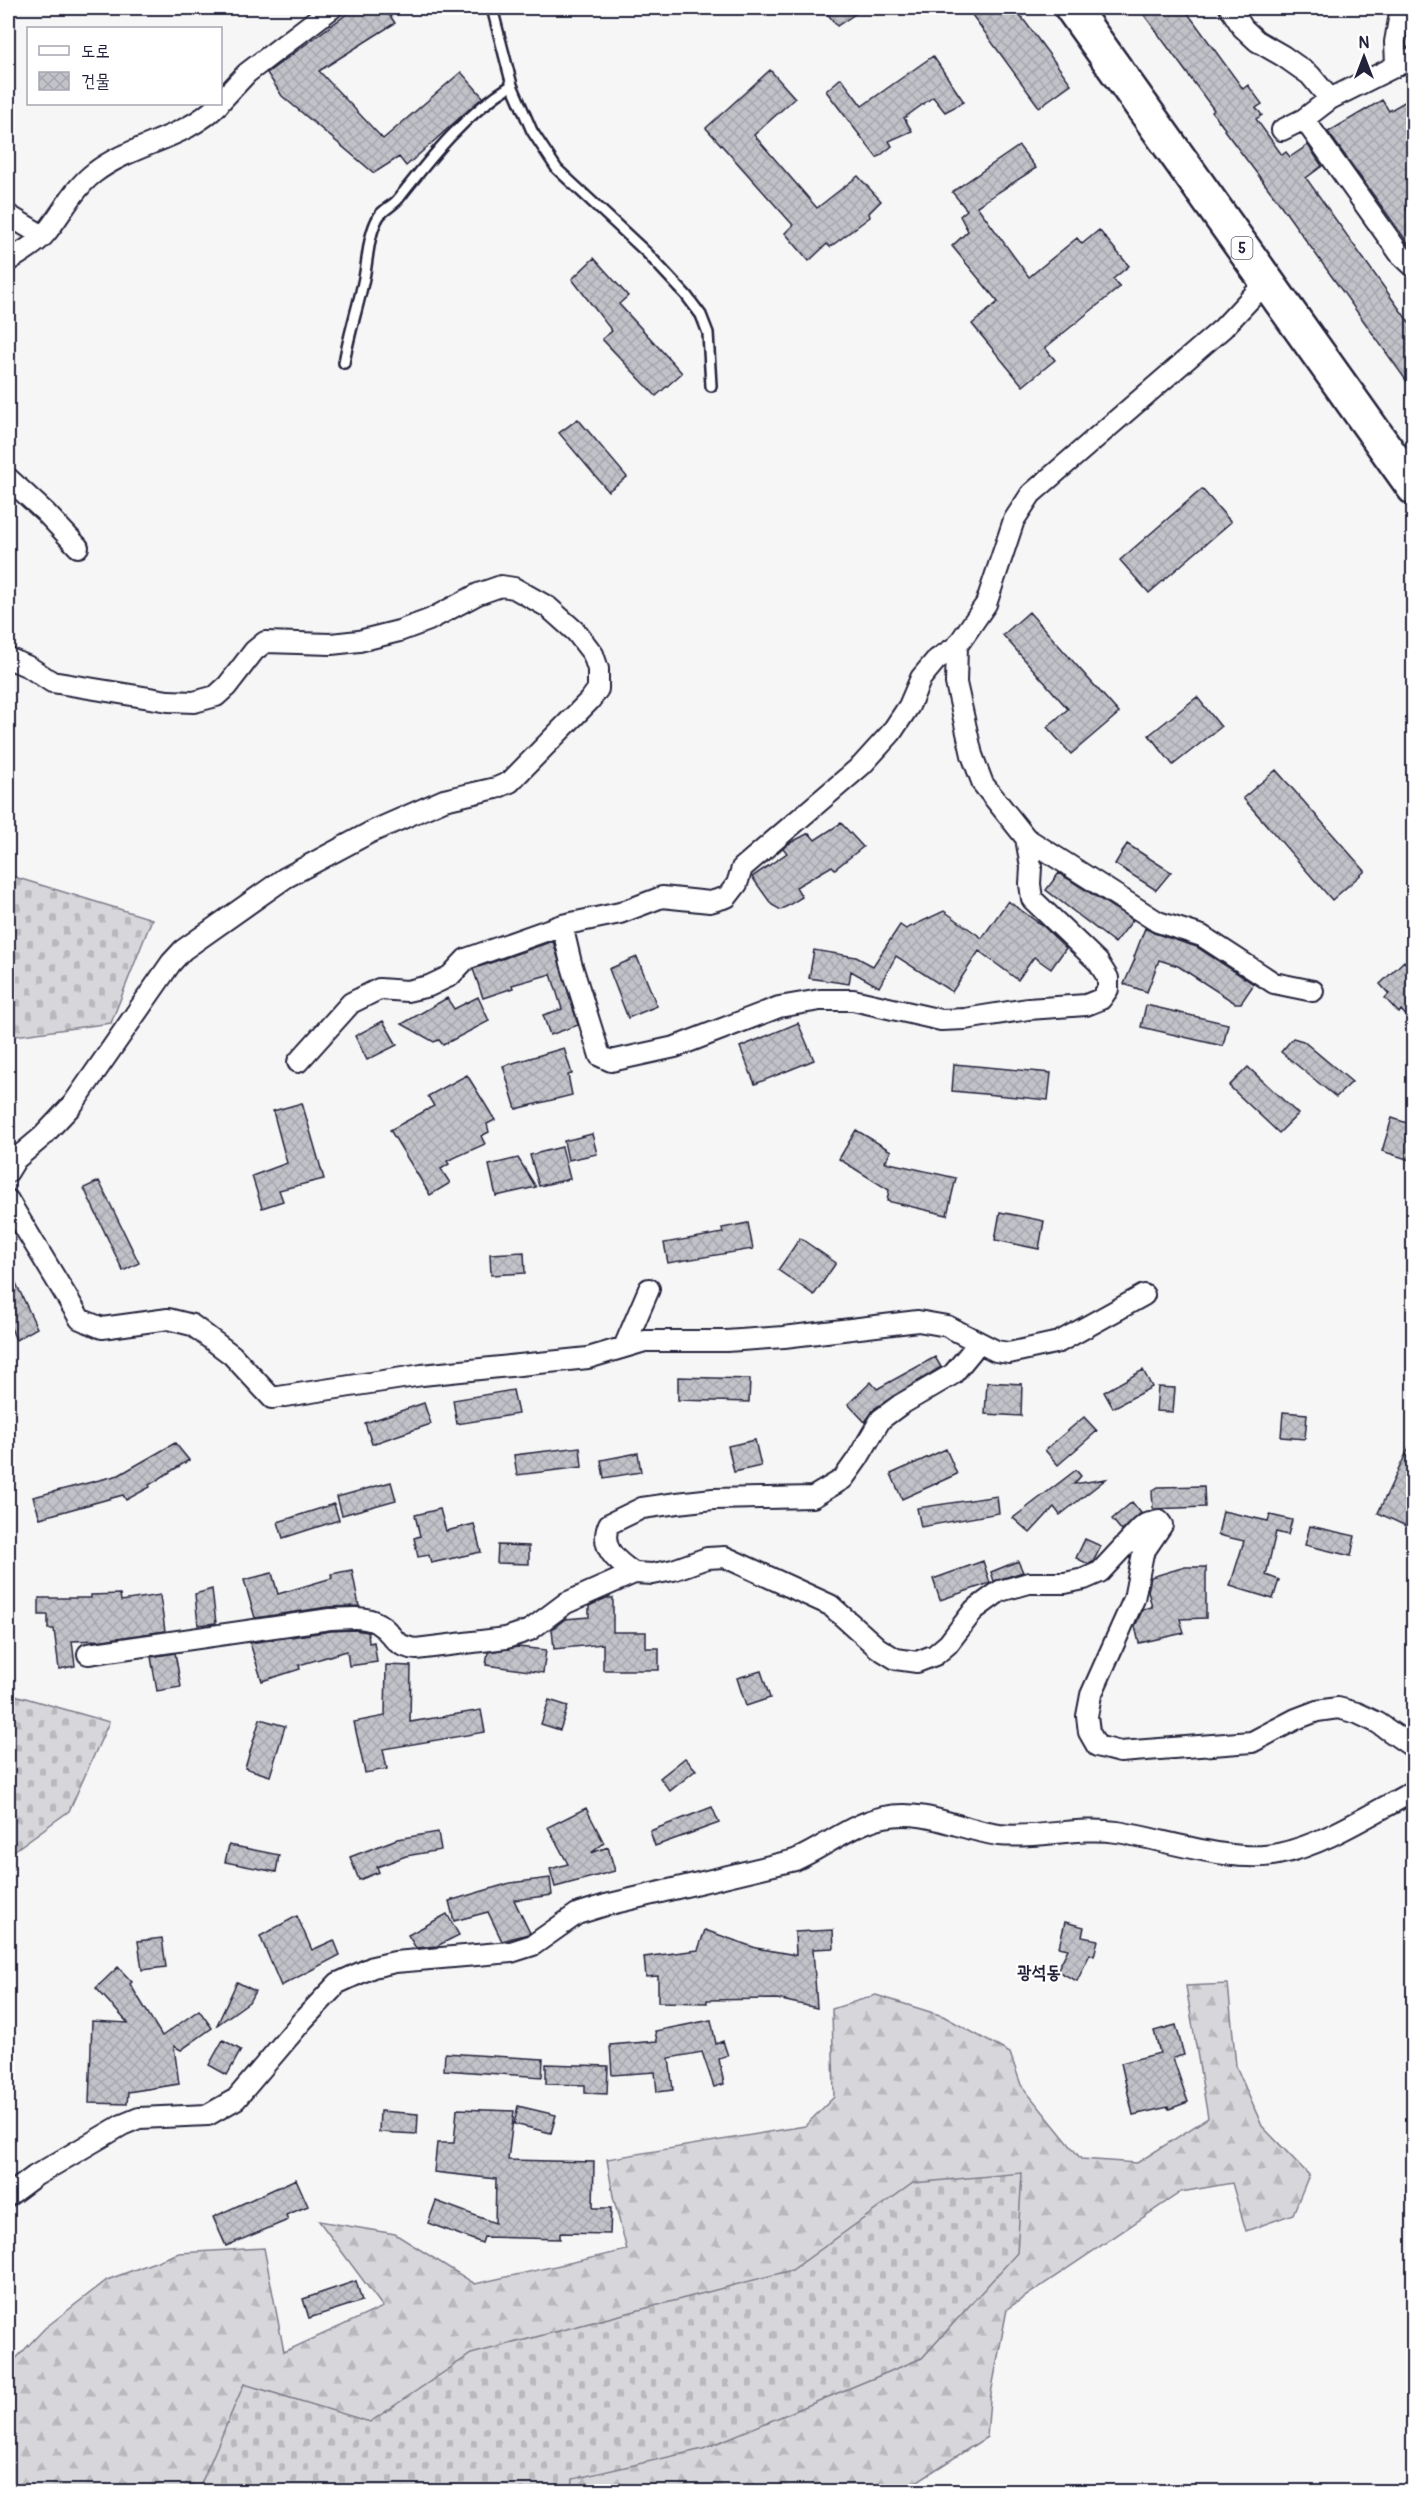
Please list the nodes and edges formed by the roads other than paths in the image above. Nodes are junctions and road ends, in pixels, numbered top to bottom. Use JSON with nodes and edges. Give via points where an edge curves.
{"nodes":[{"id":1,"x":332,"y":8,"type":"edge"},
{"id":2,"x":492,"y":8,"type":"edge"},
{"id":3,"x":1072,"y":8,"type":"edge"},
{"id":4,"x":1230,"y":8,"type":"edge"},
{"id":5,"x":1401,"y":8,"type":"edge"},
{"id":6,"x":1405,"y":61,"type":"edge"},
{"id":7,"x":512,"y":85,"type":"junction"},
{"id":8,"x":1330,"y":99,"type":"junction"},
{"id":9,"x":222,"y":101,"type":"edge"},
{"id":10,"x":218,"y":105,"type":"edge"},
{"id":11,"x":1304,"y":119,"type":"junction"},
{"id":12,"x":1282,"y":130,"type":"dead end"},
{"id":13,"x":8,"y":215,"type":"edge"},
{"id":14,"x":43,"y":236,"type":"junction"},
{"id":15,"x":1409,"y":257,"type":"edge"},
{"id":16,"x":8,"y":261,"type":"edge"},
{"id":17,"x":1266,"y":282,"type":"junction"},
{"id":18,"x":344,"y":363,"type":"dead end"},
{"id":19,"x":711,"y":386,"type":"dead end"},
{"id":20,"x":8,"y":478,"type":"edge"},
{"id":21,"x":1413,"y":488,"type":"edge"},
{"id":22,"x":78,"y":548,"type":"dead end"},
{"id":23,"x":957,"y":646,"type":"junction"},
{"id":24,"x":8,"y":658,"type":"edge"},
{"id":25,"x":1026,"y":838,"type":"junction"},
{"id":26,"x":561,"y":926,"type":"junction"},
{"id":27,"x":1312,"y":991,"type":"dead end"},
{"id":28,"x":298,"y":1062,"type":"dead end"},
{"id":29,"x":8,"y":1172,"type":"edge"},
{"id":30,"x":8,"y":1200,"type":"edge"},
{"id":31,"x":649,"y":1290,"type":"dead end"},
{"id":32,"x":1144,"y":1295,"type":"dead end"},
{"id":33,"x":974,"y":1340,"type":"junction"},
{"id":34,"x":624,"y":1347,"type":"junction"},
{"id":35,"x":634,"y":1573,"type":"junction"},
{"id":36,"x":88,"y":1653,"type":"dead end"},
{"id":37,"x":1413,"y":1748,"type":"edge"},
{"id":38,"x":1413,"y":1791,"type":"edge"},
{"id":39,"x":8,"y":2196,"type":"edge"}],
"edges":[{"from":1,"to":9,"type":"street","via":[[247,73]]},
{"from":2,"to":7,"type":"lane"},
{"from":3,"to":17,"type":"highway","number":"5"},
{"from":4,"to":8,"type":"street","via":[[1257,41],[1310,75]]},
{"from":5,"to":6,"type":"street","via":[[1395,42]]},
{"from":6,"to":8,"type":"street"},
{"from":7,"to":18,"type":"lane","via":[[496,94],[440,146],[397,201],[380,216],[371,238]]},
{"from":7,"to":19,"type":"lane","via":[[532,131],[557,170],[647,253],[700,315],[708,333]]},
{"from":8,"to":11,"type":"street"},
{"from":10,"to":14,"type":"street","via":[[190,125],[93,173]]},
{"from":11,"to":12,"type":"street"},
{"from":11,"to":15,"type":"street"},
{"from":13,"to":14,"type":"street"},
{"from":14,"to":16,"type":"street"},
{"from":17,"to":21,"type":"highway","number":"5"},
{"from":17,"to":23,"type":"street","via":[[1223,328],[1031,494],[1014,520],[986,604]]},
{"from":20,"to":22,"type":"street"},
{"from":23,"to":25,"type":"street","via":[[956,683],[972,755],[983,784]]},
{"from":23,"to":26,"type":"street","via":[[936,660],[921,678],[891,733],[862,765],[742,868],[727,897],[710,902],[662,897],[620,913]]},
{"from":24,"to":29,"type":"street","via":[[52,682],[194,702],[216,696],[265,642],[331,644],[359,640],[429,620],[501,586],[514,588],[548,607],[576,632],[593,654],[598,669],[598,689],[590,700],[510,782],[444,800],[371,832],[285,878],[183,950],[73,1104],[16,1159]]},
{"from":25,"to":26,"type":"street","via":[[1032,899],[1098,962],[1108,978],[1108,989],[1101,999],[1086,1005],[941,1020],[853,1000],[820,1000],[779,1007],[675,1047],[611,1061],[600,1056]]},
{"from":25,"to":27,"type":"street","via":[[1158,922],[1202,936],[1274,983]]},
{"from":26,"to":28,"type":"street","via":[[466,958],[450,976],[429,986],[406,991],[379,989],[351,1003]]},
{"from":30,"to":34,"type":"street","via":[[80,1319],[102,1328],[168,1319],[192,1325],[232,1355],[273,1398],[422,1375],[588,1358]]},
{"from":31,"to":34,"type":"street"},
{"from":32,"to":33,"type":"street","via":[[1059,1342],[1009,1353]]},
{"from":33,"to":34,"type":"street","via":[[947,1326],[918,1321],[772,1338],[645,1341]]},
{"from":33,"to":35,"type":"street","via":[[972,1351],[953,1374],[881,1419],[843,1479],[813,1497],[677,1503],[642,1508],[609,1524],[604,1534],[607,1548]]},
{"from":35,"to":36,"type":"street","via":[[566,1603],[530,1630],[506,1638],[416,1649],[403,1647],[374,1621],[330,1619]]},
{"from":35,"to":37,"type":"street","via":[[653,1574],[707,1558],[725,1557],[830,1605],[878,1648],[896,1659],[917,1662],[948,1644],[974,1610],[1000,1591],[1029,1583],[1065,1583],[1100,1572],[1140,1529],[1159,1521],[1162,1525],[1143,1553],[1131,1609],[1091,1695],[1087,1716],[1089,1732],[1097,1746],[1120,1752],[1252,1742],[1296,1719],[1338,1708],[1378,1723]]},
{"from":38,"to":39,"type":"street","via":[[1310,1845],[1277,1855],[1220,1852],[1116,1832],[999,1834],[933,1817],[883,1817],[856,1826],[795,1860],[578,1914],[533,1945],[511,1952],[373,1967],[338,1983],[223,2109],[208,2115],[139,2118],[35,2176]]}]}
